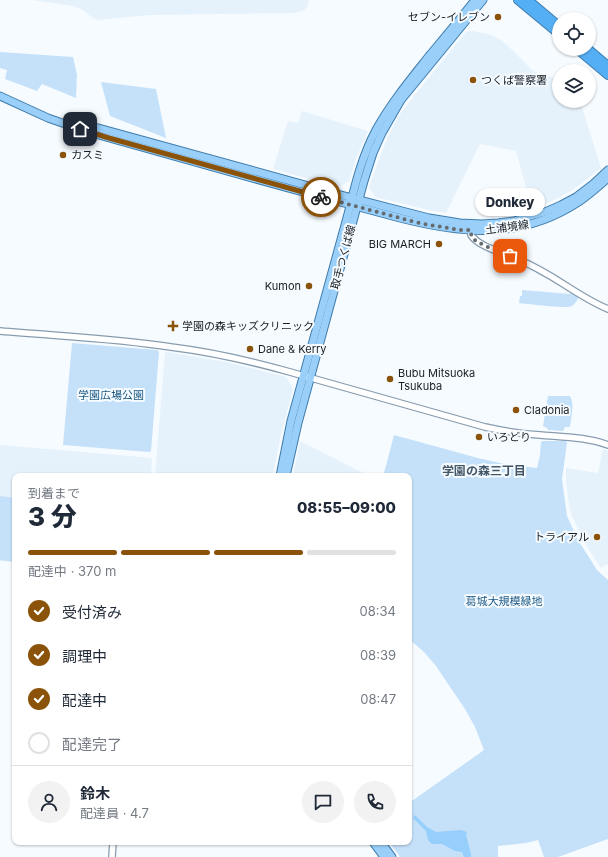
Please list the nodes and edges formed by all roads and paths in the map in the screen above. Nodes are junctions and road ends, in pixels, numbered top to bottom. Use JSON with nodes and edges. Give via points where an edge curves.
{"nodes":[{"id":1,"x":475,"y":0,"type":"edge"},
{"id":2,"x":483,"y":0,"type":"edge"},
{"id":3,"x":518,"y":0,"type":"edge"},
{"id":4,"x":528,"y":0,"type":"edge"},
{"id":5,"x":552,"y":20,"type":"edge"},
{"id":6,"x":552,"y":28,"type":"edge"},
{"id":7,"x":585,"y":56,"type":"edge"},
{"id":8,"x":596,"y":56,"type":"edge"},
{"id":9,"x":608,"y":66,"type":"edge"},
{"id":10,"x":608,"y":75,"type":"edge"},
{"id":11,"x":0,"y":96,"type":"edge"},
{"id":12,"x":608,"y":170,"type":"edge"},
{"id":13,"x":608,"y":178,"type":"edge"},
{"id":14,"x":354,"y":202,"type":"junction"},
{"id":15,"x":471,"y":227,"type":"junction"},
{"id":16,"x":608,"y":309,"type":"edge"},
{"id":17,"x":0,"y":331,"type":"edge"},
{"id":18,"x":307,"y":376,"type":"junction"},
{"id":19,"x":608,"y":445,"type":"edge"},
{"id":20,"x":281,"y":473,"type":"edge"},
{"id":21,"x":287,"y":473,"type":"edge"},
{"id":22,"x":113,"y":845,"type":"edge"},
{"id":23,"x":375,"y":845,"type":"edge"},
{"id":24,"x":383,"y":845,"type":"edge"},
{"id":25,"x":112,"y":857,"type":"edge"},
{"id":26,"x":384,"y":857,"type":"edge"},
{"id":27,"x":392,"y":857,"type":"edge"}],
"edges":[{"from":1,"to":14,"type":"main road","name":"取手つくば線","via":[[410,79],[375,131],[359,172]]},
{"from":2,"to":14,"type":"main road","name":"取手つくば線","via":[[401,100],[382,133]]},
{"from":3,"to":6,"type":"highway"},
{"from":4,"to":5,"type":"highway"},
{"from":7,"to":10,"type":"highway"},
{"from":8,"to":9,"type":"highway"},
{"from":11,"to":14,"type":"main road","name":"土浦境線","via":[[48,118],[95,134]]},
{"from":12,"to":15,"type":"main road","name":"土浦境線","via":[[576,197],[562,205],[514,221]]},
{"from":13,"to":15,"type":"main road","name":"土浦境線","via":[[576,204],[533,224],[499,230]]},
{"from":14,"to":15,"type":"main road","name":"土浦境線"},
{"from":14,"to":18,"type":"main road","name":"取手つくば線"},
{"from":15,"to":16,"type":"street","via":[[471,235],[480,243],[526,262]]},
{"from":17,"to":18,"type":"street","via":[[171,346],[242,359]]},
{"from":18,"to":19,"type":"street","via":[[485,427],[518,433],[579,438]]},
{"from":18,"to":20,"type":"main road","name":"取手つくば線","via":[[290,421]]},
{"from":18,"to":21,"type":"main road","name":"取手つくば線"},
{"from":22,"to":25,"type":"street"},
{"from":23,"to":26,"type":"main road"},
{"from":24,"to":27,"type":"main road"}]}
